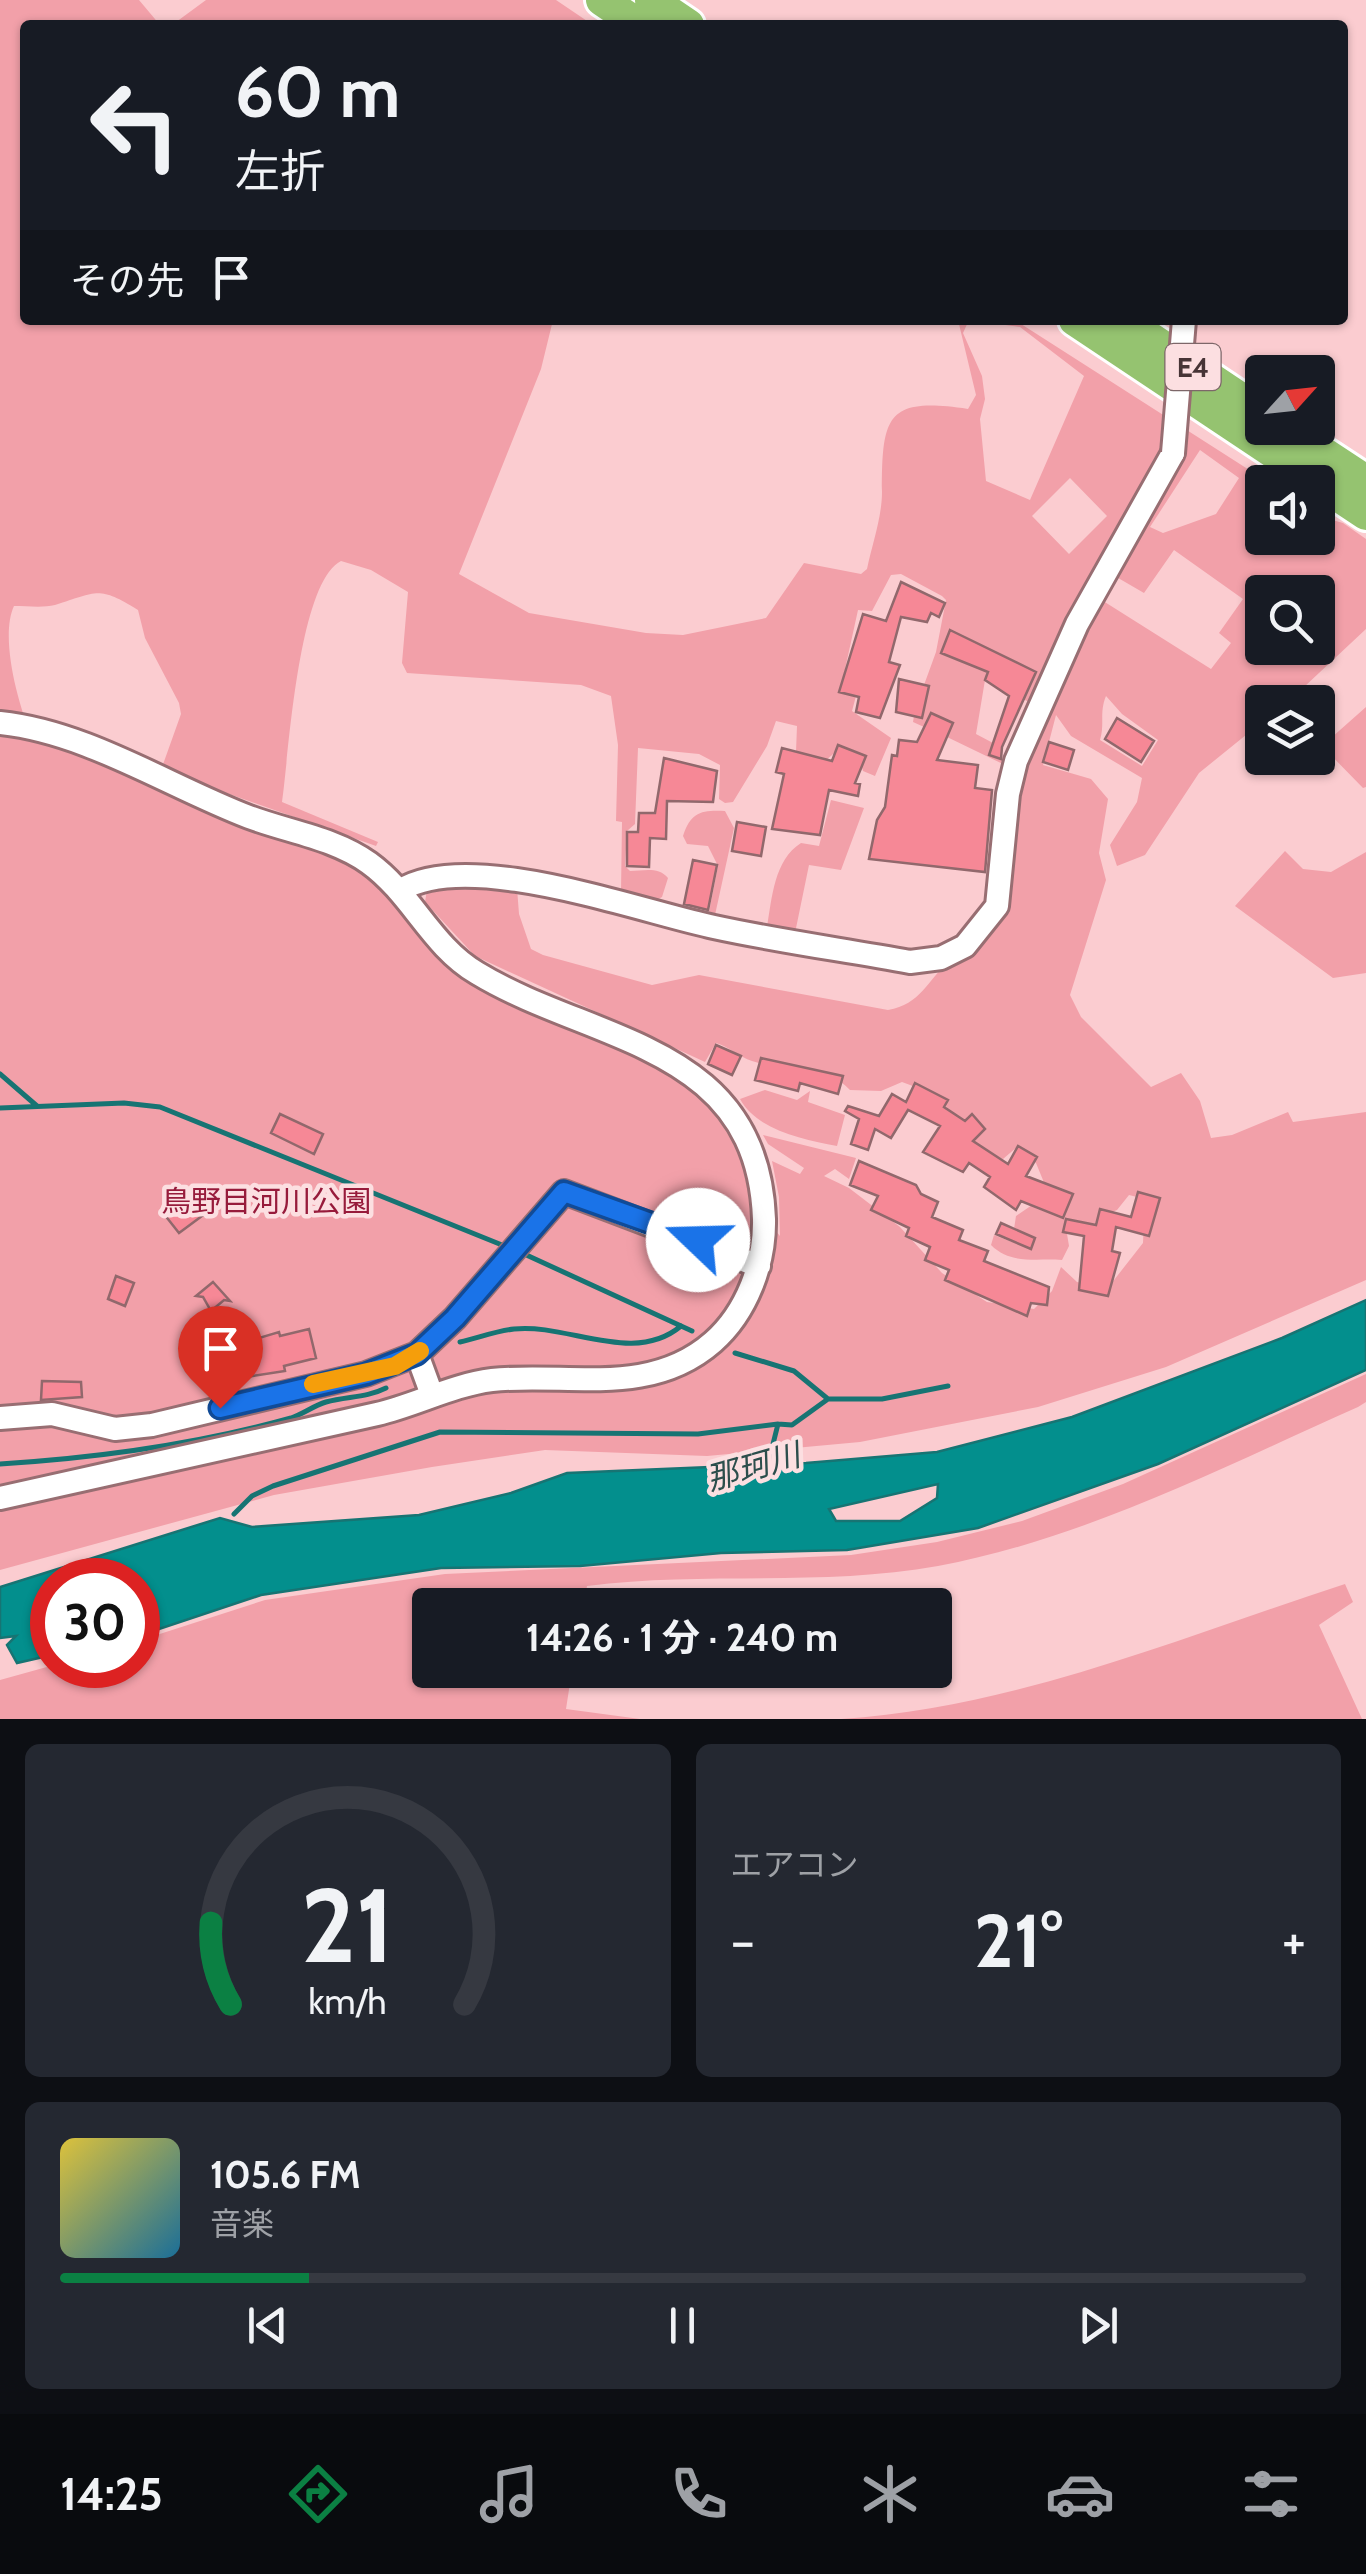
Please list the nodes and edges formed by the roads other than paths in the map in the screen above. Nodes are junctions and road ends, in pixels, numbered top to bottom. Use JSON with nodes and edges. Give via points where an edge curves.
{"nodes":[{"id":1,"x":602,"y":0,"type":"edge"},
{"id":2,"x":651,"y":0,"type":"edge"},
{"id":3,"x":632,"y":20,"type":"edge"},
{"id":4,"x":681,"y":20,"type":"edge"},
{"id":5,"x":1082,"y":325,"type":"edge"},
{"id":6,"x":1130,"y":325,"type":"edge"},
{"id":7,"x":1184,"y":325,"type":"edge"},
{"id":8,"x":1245,"y":402,"type":"edge"},
{"id":9,"x":1311,"y":445,"type":"edge"},
{"id":10,"x":1366,"y":481,"type":"edge"},
{"id":11,"x":1366,"y":514,"type":"edge"},
{"id":12,"x":0,"y":723,"type":"edge"},
{"id":13,"x":401,"y":890,"type":"junction"},
{"id":14,"x":760,"y":1266,"type":"junction"},
{"id":15,"x":417,"y":1354,"type":"junction"},
{"id":16,"x":432,"y":1396,"type":"junction"},
{"id":17,"x":0,"y":1418,"type":"edge"},
{"id":18,"x":0,"y":1498,"type":"edge"}],
"edges":[{"from":1,"to":3,"type":"highway"},
{"from":2,"to":4,"type":"highway"},
{"from":5,"to":11,"type":"highway","number":"E4"},
{"from":6,"to":8,"type":"highway","number":"E4"},
{"from":7,"to":13,"type":"street","bridge":true,"via":[[1173,453],[1077,624],[1031,726],[1011,776],[997,906],[965,946],[910,962],[715,928],[546,883],[427,878]]},
{"from":9,"to":10,"type":"highway"},
{"from":12,"to":13,"type":"street","via":[[47,733],[341,847]]},
{"from":13,"to":14,"type":"street","via":[[439,942],[480,976],[642,1044],[723,1103],[742,1128],[763,1195]]},
{"from":14,"to":15,"type":"street","via":[[564,1192]]},
{"from":14,"to":16,"type":"street","via":[[713,1342],[654,1374],[494,1380]]},
{"from":15,"to":16,"type":"street"},
{"from":15,"to":17,"type":"street","via":[[366,1374],[152,1425],[115,1429],[52,1414]]},
{"from":16,"to":18,"type":"street"}]}
